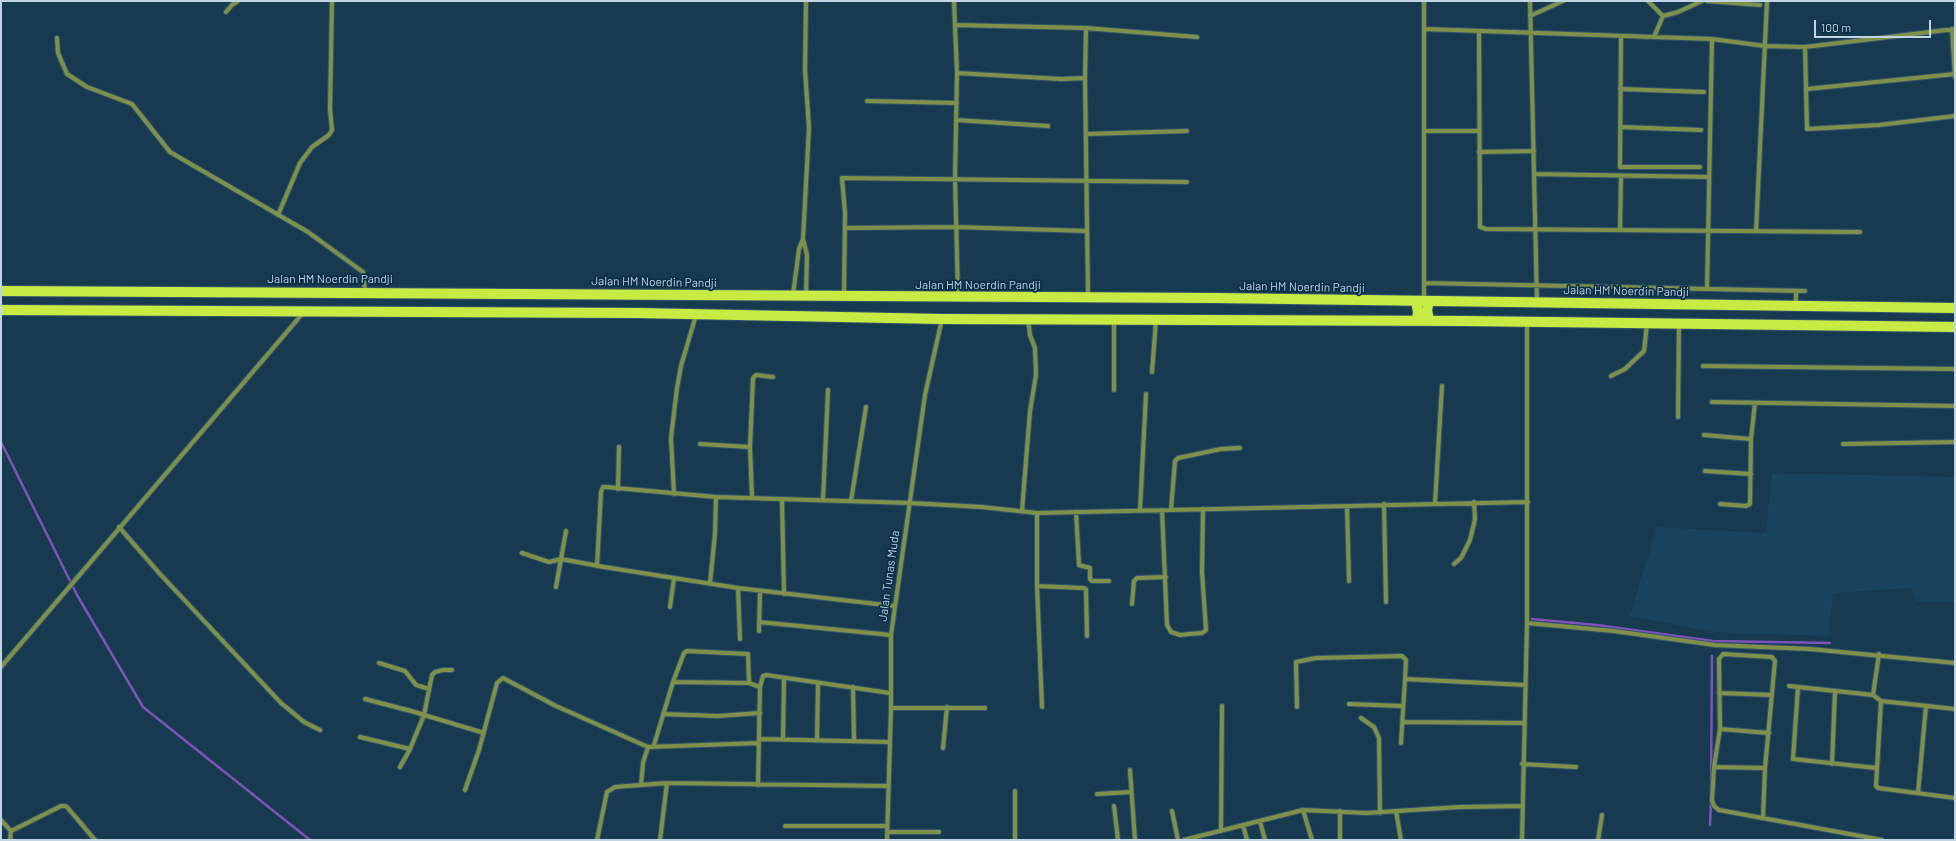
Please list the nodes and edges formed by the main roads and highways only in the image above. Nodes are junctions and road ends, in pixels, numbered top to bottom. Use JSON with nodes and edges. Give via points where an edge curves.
{"nodes":[{"id":1,"x":1,"y":291,"type":"edge"},
{"id":2,"x":1423,"y":301,"type":"junction"},
{"id":3,"x":1955,"y":308,"type":"edge"},
{"id":4,"x":1,"y":310,"type":"edge"},
{"id":5,"x":1417,"y":321,"type":"junction"},
{"id":6,"x":1429,"y":321,"type":"junction"},
{"id":7,"x":1955,"y":326,"type":"edge"}],
"edges":[{"from":1,"to":2,"type":"main road","name":"Jalan HM Noerdin Pandji"},
{"from":2,"to":3,"type":"main road","name":"Jalan HM Noerdin Pandji"},
{"from":2,"to":5,"type":"main road"},
{"from":2,"to":6,"type":"main road"},
{"from":4,"to":5,"type":"main road"},
{"from":5,"to":6,"type":"main road"},
{"from":6,"to":7,"type":"main road"}]}
